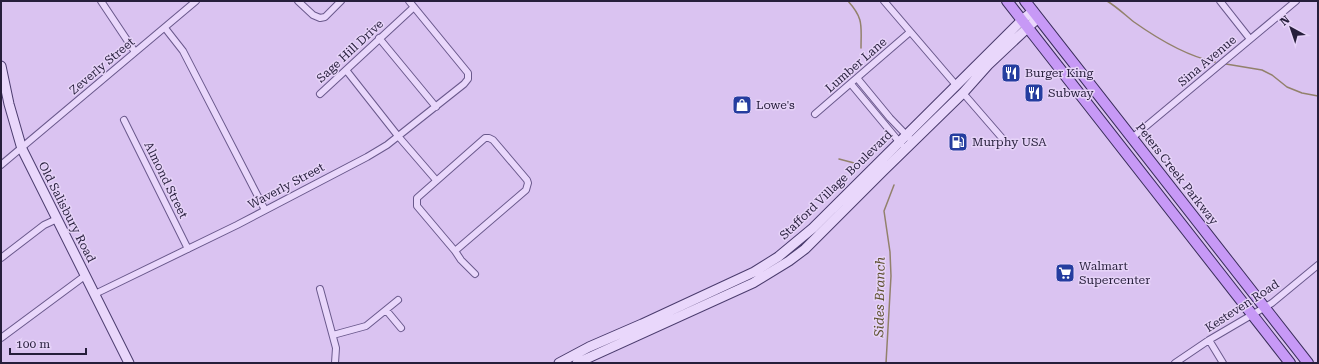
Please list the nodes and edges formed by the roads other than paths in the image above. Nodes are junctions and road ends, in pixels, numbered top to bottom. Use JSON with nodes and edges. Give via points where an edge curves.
{"nodes":[{"id":1,"x":101,"y":1,"type":"edge"},
{"id":2,"x":196,"y":1,"type":"edge"},
{"id":3,"x":298,"y":1,"type":"edge"},
{"id":4,"x":341,"y":1,"type":"edge"},
{"id":5,"x":409,"y":1,"type":"edge"},
{"id":6,"x":884,"y":1,"type":"edge"},
{"id":7,"x":1007,"y":1,"type":"edge"},
{"id":8,"x":1025,"y":1,"type":"edge"},
{"id":9,"x":1220,"y":1,"type":"edge"},
{"id":10,"x":1296,"y":1,"type":"edge"},
{"id":11,"x":414,"y":7,"type":"junction"},
{"id":12,"x":1035,"y":14,"type":"junction"},
{"id":13,"x":1025,"y":23,"type":"junction"},
{"id":14,"x":165,"y":28,"type":"junction"},
{"id":15,"x":910,"y":32,"type":"junction"},
{"id":16,"x":380,"y":38,"type":"junction"},
{"id":17,"x":1250,"y":39,"type":"junction"},
{"id":18,"x":135,"y":52,"type":"junction"},
{"id":19,"x":1,"y":66,"type":"edge"},
{"id":20,"x":346,"y":70,"type":"junction"},
{"id":21,"x":857,"y":78,"type":"junction"},
{"id":22,"x":851,"y":84,"type":"junction"},
{"id":23,"x":956,"y":85,"type":"junction"},
{"id":24,"x":963,"y":93,"type":"junction"},
{"id":25,"x":320,"y":94,"type":"dead end"},
{"id":26,"x":436,"y":107,"type":"junction"},
{"id":27,"x":881,"y":107,"type":"junction"},
{"id":28,"x":874,"y":112,"type":"junction"},
{"id":29,"x":815,"y":114,"type":"dead end"},
{"id":30,"x":124,"y":120,"type":"dead end"},
{"id":31,"x":906,"y":134,"type":"junction"},
{"id":32,"x":398,"y":136,"type":"junction"},
{"id":33,"x":1002,"y":138,"type":"dead end"},
{"id":34,"x":1132,"y":138,"type":"junction"},
{"id":35,"x":899,"y":141,"type":"junction"},
{"id":36,"x":913,"y":142,"type":"junction"},
{"id":37,"x":22,"y":148,"type":"junction"},
{"id":38,"x":906,"y":149,"type":"junction"},
{"id":39,"x":1,"y":165,"type":"edge"},
{"id":40,"x":436,"y":180,"type":"junction"},
{"id":41,"x":265,"y":210,"type":"junction"},
{"id":42,"x":57,"y":219,"type":"junction"},
{"id":43,"x":188,"y":249,"type":"junction"},
{"id":44,"x":455,"y":251,"type":"junction"},
{"id":45,"x":1,"y":258,"type":"edge"},
{"id":46,"x":1318,"y":265,"type":"edge"},
{"id":47,"x":475,"y":274,"type":"dead end"},
{"id":48,"x":86,"y":275,"type":"junction"},
{"id":49,"x":320,"y":289,"type":"dead end"},
{"id":50,"x":95,"y":294,"type":"junction"},
{"id":51,"x":398,"y":300,"type":"dead end"},
{"id":52,"x":1265,"y":307,"type":"junction"},
{"id":53,"x":386,"y":310,"type":"junction"},
{"id":54,"x":1253,"y":315,"type":"junction"},
{"id":55,"x":401,"y":328,"type":"dead end"},
{"id":56,"x":333,"y":336,"type":"junction"},
{"id":57,"x":1,"y":338,"type":"edge"},
{"id":58,"x":1209,"y":340,"type":"junction"},
{"id":59,"x":127,"y":362,"type":"edge"},
{"id":60,"x":335,"y":363,"type":"edge"},
{"id":61,"x":560,"y":363,"type":"edge"},
{"id":62,"x":577,"y":363,"type":"edge"},
{"id":63,"x":1175,"y":363,"type":"edge"},
{"id":64,"x":1223,"y":363,"type":"edge"},
{"id":65,"x":1290,"y":363,"type":"edge"},
{"id":66,"x":1308,"y":363,"type":"edge"}],
"edges":[{"from":1,"to":18,"type":"street"},
{"from":2,"to":14,"type":"street","name":"Zeverly Street"},
{"from":3,"to":4,"type":"street","via":[[320,18],[325,17]]},
{"from":5,"to":11,"type":"street"},
{"from":6,"to":15,"type":"street"},
{"from":7,"to":13,"type":"main road"},
{"from":8,"to":12,"type":"main road","name":"Peters Creek Parkway"},
{"from":9,"to":17,"type":"street"},
{"from":10,"to":17,"type":"street","name":"Sina Avenue"},
{"from":11,"to":16,"type":"street","name":"Sage Hill Drive"},
{"from":11,"to":26,"type":"street","name":"Waverly Street","via":[[468,73],[468,79],[464,84]]},
{"from":12,"to":13,"type":"main road","name":"Stafford Village Boulevard"},
{"from":12,"to":34,"type":"main road","name":"Peters Creek Parkway"},
{"from":13,"to":23,"type":"main road","name":"Stafford Village Boulevard"},
{"from":13,"to":24,"type":"main road","name":"Stafford Village Boulevard"},
{"from":13,"to":54,"type":"main road"},
{"from":14,"to":18,"type":"street","name":"Zeverly Street"},
{"from":14,"to":41,"type":"street","via":[[182,51]]},
{"from":15,"to":21,"type":"street","name":"Lumber Lane"},
{"from":15,"to":23,"type":"street"},
{"from":16,"to":20,"type":"street","name":"Sage Hill Drive"},
{"from":16,"to":26,"type":"street"},
{"from":17,"to":34,"type":"street","name":"Sina Avenue"},
{"from":18,"to":37,"type":"street","name":"Zeverly Street"},
{"from":19,"to":37,"type":"main road","name":"Old Salisbury Road"},
{"from":20,"to":25,"type":"street","name":"Sage Hill Drive"},
{"from":20,"to":32,"type":"street"},
{"from":21,"to":22,"type":"street","name":"Lumber Lane"},
{"from":21,"to":27,"type":"street"},
{"from":22,"to":28,"type":"street"},
{"from":22,"to":29,"type":"street","name":"Lumber Lane"},
{"from":23,"to":31,"type":"main road","name":"Stafford Village Boulevard"},
{"from":24,"to":33,"type":"street"},
{"from":24,"to":36,"type":"main road","name":"Stafford Village Boulevard"},
{"from":26,"to":32,"type":"street","name":"Waverly Street"},
{"from":27,"to":28,"type":"street"},
{"from":27,"to":31,"type":"street"},
{"from":28,"to":35,"type":"street"},
{"from":30,"to":43,"type":"street","name":"Almond Street"},
{"from":31,"to":35,"type":"main road","name":"Stafford Village Boulevard"},
{"from":31,"to":36,"type":"street"},
{"from":32,"to":40,"type":"street"},
{"from":32,"to":41,"type":"street","name":"Waverly Street","via":[[367,157]]},
{"from":34,"to":52,"type":"main road","name":"Peters Creek Parkway"},
{"from":35,"to":38,"type":"street"},
{"from":35,"to":61,"type":"main road","name":"Stafford Village Boulevard","via":[[813,228],[778,257],[754,272],[589,347]]},
{"from":36,"to":38,"type":"main road","name":"Stafford Village Boulevard"},
{"from":37,"to":39,"type":"street","name":"Zeverly Street"},
{"from":37,"to":42,"type":"main road","name":"Old Salisbury Road"},
{"from":38,"to":62,"type":"main road","name":"Stafford Village Boulevard","via":[[805,249],[776,270],[753,283]]},
{"from":40,"to":44,"type":"street","via":[[416,198],[417,206]]},
{"from":40,"to":44,"type":"street","via":[[481,140],[489,138],[528,183],[526,190]]},
{"from":41,"to":43,"type":"street","name":"Waverly Street"},
{"from":42,"to":45,"type":"street","via":[[44,225]]},
{"from":42,"to":48,"type":"main road","name":"Old Salisbury Road"},
{"from":43,"to":50,"type":"street","name":"Waverly Street"},
{"from":44,"to":47,"type":"street"},
{"from":46,"to":52,"type":"street","name":"Kesteven Road"},
{"from":48,"to":50,"type":"main road","name":"Old Salisbury Road"},
{"from":48,"to":57,"type":"street"},
{"from":49,"to":56,"type":"street"},
{"from":50,"to":59,"type":"main road","name":"Old Salisbury Road"},
{"from":51,"to":53,"type":"street"},
{"from":52,"to":54,"type":"street","name":"Kesteven Road"},
{"from":52,"to":66,"type":"main road","name":"Peters Creek Parkway"},
{"from":53,"to":55,"type":"street"},
{"from":53,"to":56,"type":"street","via":[[366,326]]},
{"from":54,"to":58,"type":"street","name":"Kesteven Road"},
{"from":54,"to":65,"type":"main road"},
{"from":56,"to":60,"type":"street","via":[[336,348]]},
{"from":58,"to":63,"type":"street","name":"Kesteven Road"},
{"from":58,"to":64,"type":"street"}]}
